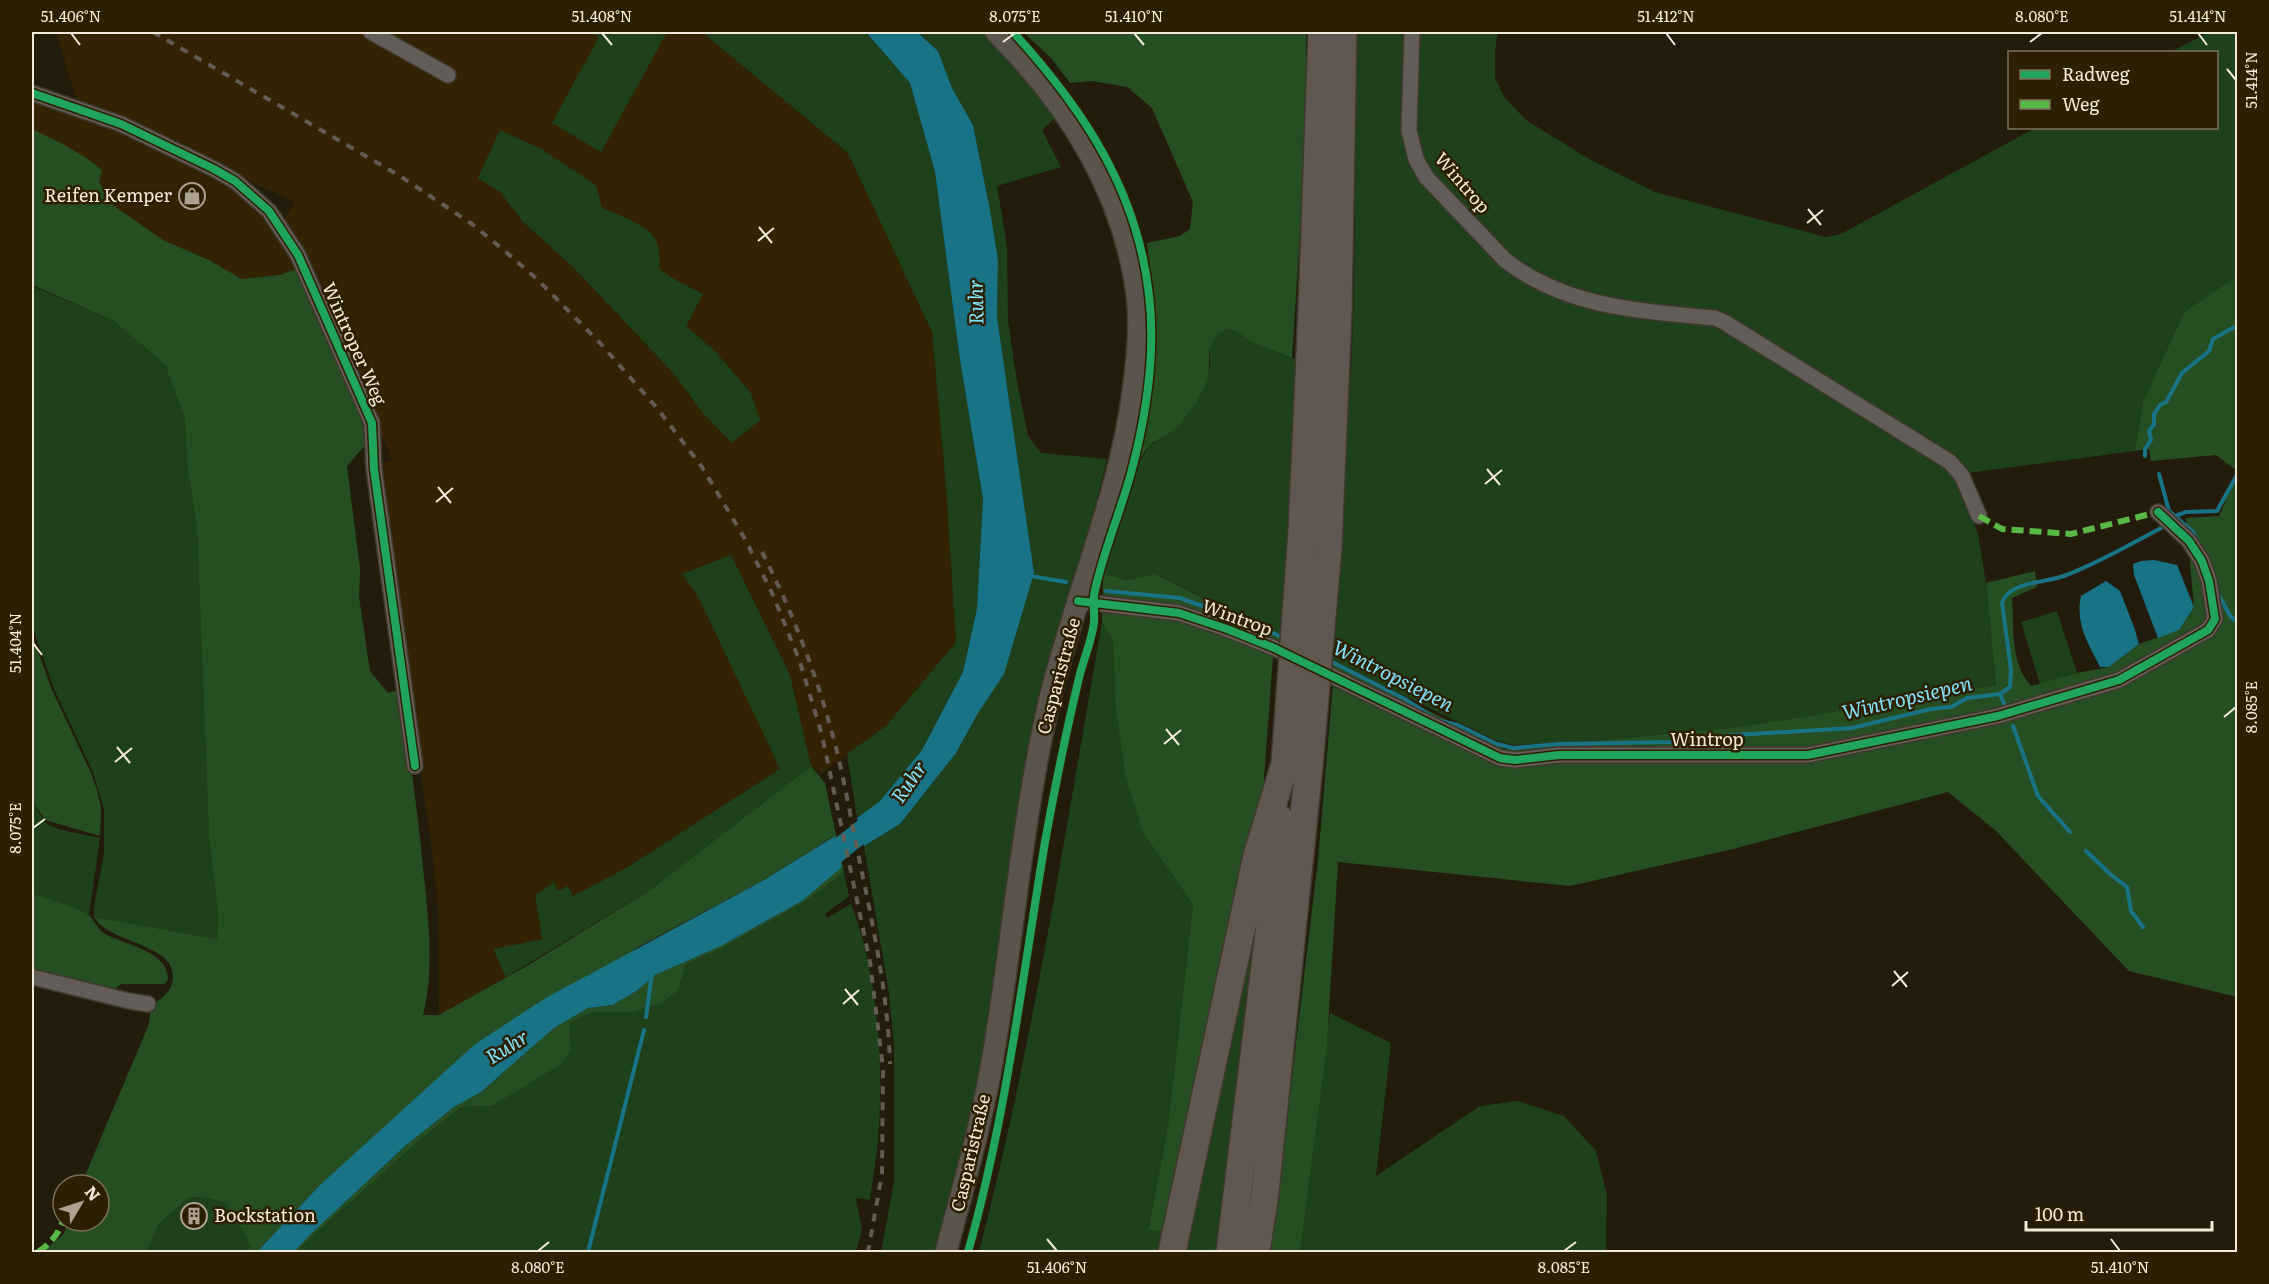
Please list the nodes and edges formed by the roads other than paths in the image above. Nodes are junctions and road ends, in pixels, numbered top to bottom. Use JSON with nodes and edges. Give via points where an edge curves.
{"nodes":[{"id":1,"x":371,"y":32,"type":"edge"},
{"id":2,"x":996,"y":32,"type":"edge"},
{"id":3,"x":1322,"y":32,"type":"edge"},
{"id":4,"x":1343,"y":32,"type":"edge"},
{"id":5,"x":1412,"y":32,"type":"edge"},
{"id":6,"x":448,"y":75,"type":"dead end"},
{"id":7,"x":32,"y":93,"type":"edge"},
{"id":8,"x":1325,"y":310,"type":"junction"},
{"id":9,"x":2158,"y":512,"type":"dead end"},
{"id":10,"x":1979,"y":516,"type":"dead end"},
{"id":11,"x":1078,"y":600,"type":"junction"},
{"id":12,"x":1297,"y":765,"type":"junction"},
{"id":13,"x":415,"y":766,"type":"dead end"},
{"id":14,"x":32,"y":977,"type":"edge"},
{"id":15,"x":148,"y":1004,"type":"dead end"},
{"id":16,"x":946,"y":1252,"type":"edge"},
{"id":17,"x":1172,"y":1252,"type":"edge"},
{"id":18,"x":1230,"y":1252,"type":"edge"},
{"id":19,"x":1256,"y":1252,"type":"edge"}],
"edges":[{"from":1,"to":6,"type":"street"},
{"from":2,"to":11,"type":"main road","name":"Casparistraße","via":[[1049,90],[1099,169],[1123,230],[1137,297],[1139,339],[1130,417],[1119,471]]},
{"from":3,"to":8,"type":"highway"},
{"from":4,"to":8,"type":"highway"},
{"from":5,"to":10,"type":"street","name":"Wintrop","via":[[1409,130],[1416,159],[1426,177],[1505,260],[1569,296],[1631,310],[1724,322],[1950,462],[1962,476]]},
{"from":7,"to":13,"type":"street","name":"Wintroper Weg","via":[[121,124],[221,173],[255,196],[294,248],[372,423],[374,468]]},
{"from":8,"to":12,"type":"highway","bridge":true,"via":[[1302,531]]},
{"from":9,"to":11,"type":"street","name":"Wintrop","via":[[2190,541],[2202,561],[2215,619],[2208,630],[2119,680],[1998,716],[1808,755],[1500,758],[1272,646],[1227,628],[1179,613]]},
{"from":11,"to":16,"type":"main road","name":"Casparistraße","via":[[1048,708],[994,1049]]},
{"from":12,"to":17,"type":"highway","via":[[1257,856]]},
{"from":12,"to":18,"type":"highway","via":[[1269,933]]},
{"from":12,"to":19,"type":"highway","via":[[1265,1193]]},
{"from":14,"to":15,"type":"street"}]}
